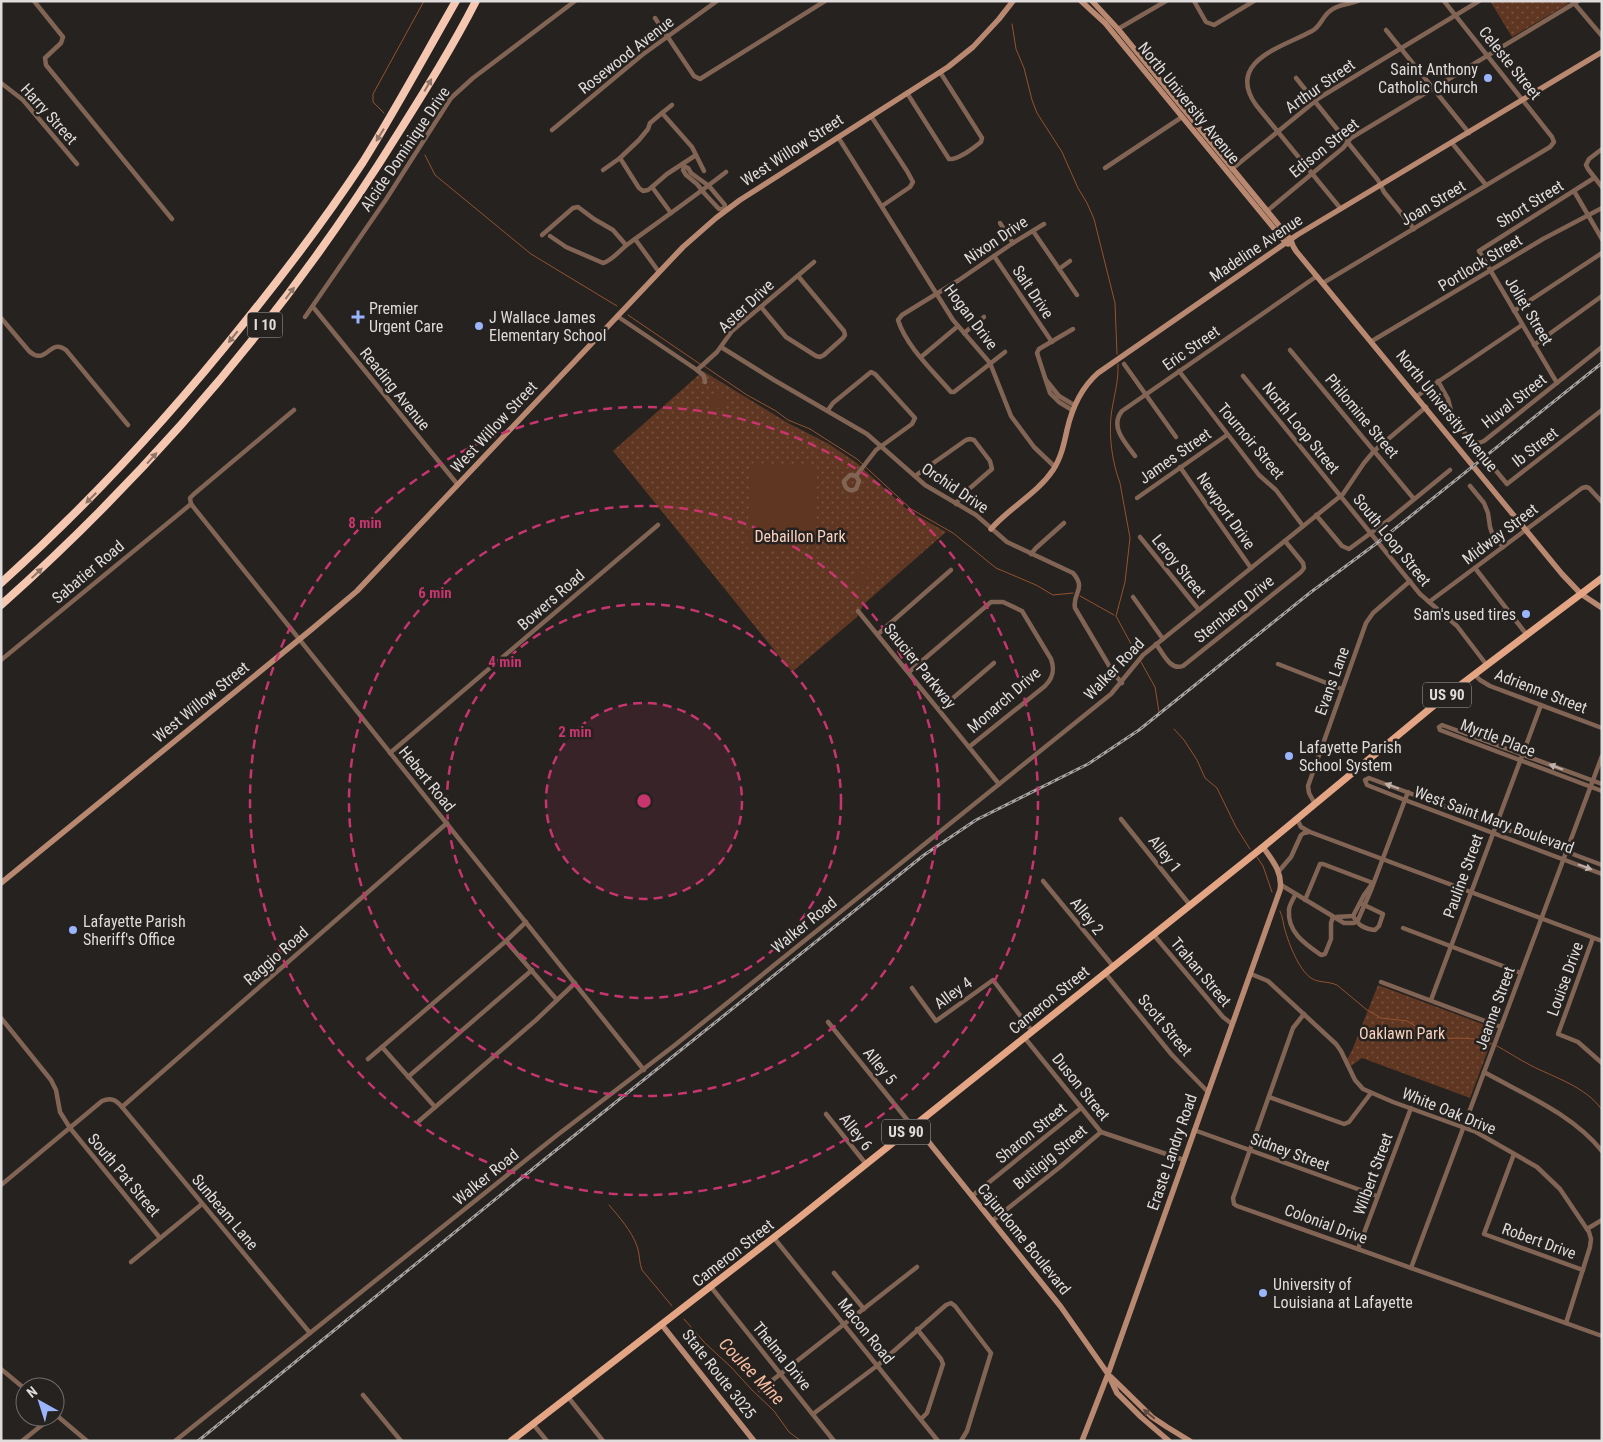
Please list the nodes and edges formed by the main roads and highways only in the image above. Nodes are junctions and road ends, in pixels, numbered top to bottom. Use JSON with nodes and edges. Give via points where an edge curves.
{"nodes":[{"id":1,"x":456,"y":1,"type":"edge"},
{"id":2,"x":476,"y":1,"type":"edge"},
{"id":3,"x":1013,"y":1,"type":"edge"},
{"id":4,"x":1081,"y":1,"type":"edge"},
{"id":5,"x":1092,"y":1,"type":"edge"},
{"id":6,"x":1602,"y":52,"type":"edge"},
{"id":7,"x":1288,"y":242,"type":"junction"},
{"id":8,"x":991,"y":529,"type":"road end"},
{"id":9,"x":1602,"y":578,"type":"edge"},
{"id":10,"x":1,"y":583,"type":"edge"},
{"id":11,"x":1581,"y":594,"type":"junction"},
{"id":12,"x":1,"y":605,"type":"edge"},
{"id":13,"x":1602,"y":608,"type":"edge"},
{"id":14,"x":1263,"y":847,"type":"junction"},
{"id":15,"x":1,"y":883,"type":"edge"},
{"id":16,"x":914,"y":1126,"type":"junction"},
{"id":17,"x":662,"y":1325,"type":"junction"},
{"id":18,"x":1108,"y":1374,"type":"junction"},
{"id":19,"x":511,"y":1441,"type":"edge"},
{"id":20,"x":754,"y":1441,"type":"edge"},
{"id":21,"x":1082,"y":1441,"type":"edge"},
{"id":22,"x":1169,"y":1441,"type":"edge"},
{"id":23,"x":1190,"y":1441,"type":"edge"}],
"edges":[{"from":1,"to":10,"type":"highway","number":"I 10","one_way":true,"via":[[362,162],[282,277],[185,397],[120,468]]},
{"from":12,"to":2,"type":"highway","number":"I 10","one_way":true,"via":[[70,542],[142,469],[239,358],[292,290],[370,179]]},
{"from":3,"to":15,"type":"main road","name":"West Willow Street","via":[[973,47],[940,72],[724,210],[694,236],[357,591]]},
{"from":4,"to":7,"type":"main road","name":"North University Avenue","via":[[1105,23]]},
{"from":5,"to":7,"type":"main road","name":"North University Avenue","via":[[1267,211]]},
{"from":6,"to":7,"type":"main road","name":"Madeline Avenue"},
{"from":7,"to":8,"type":"main road","name":"Madeline Avenue","via":[[1103,369],[1088,383],[1073,407],[1055,467],[1044,482]]},
{"from":7,"to":11,"type":"main road","name":"North University Avenue"},
{"from":9,"to":11,"type":"main road","name":"Cameron Street","number":"US 90"},
{"from":11,"to":13,"type":"main road","name":"North University Avenue"},
{"from":11,"to":14,"type":"main road","name":"Cameron Street","number":"US 90","via":[[1486,664]]},
{"from":14,"to":16,"type":"main road","name":"Cameron Street","number":"US 90"},
{"from":14,"to":18,"type":"main road","name":"Eraste Landry Road","via":[[1279,871],[1281,885],[1278,898]]},
{"from":16,"to":17,"type":"main road","name":"Cameron Street","number":"US 90"},
{"from":16,"to":18,"type":"main road","name":"Cajundome Boulevard","via":[[1061,1307]]},
{"from":17,"to":19,"type":"main road","name":"Cameron Street","number":"US 90"},
{"from":17,"to":20,"type":"main road","name":"State Route 3025"},
{"from":18,"to":21,"type":"main road","name":"Eraste Landry Road"},
{"from":18,"to":22,"type":"main road","name":"Cajundome Boulevard","via":[[1115,1389],[1131,1408]]},
{"from":23,"to":18,"type":"main road","name":"Cajundome Boulevard","one_way":true,"via":[[1152,1417]]}]}
